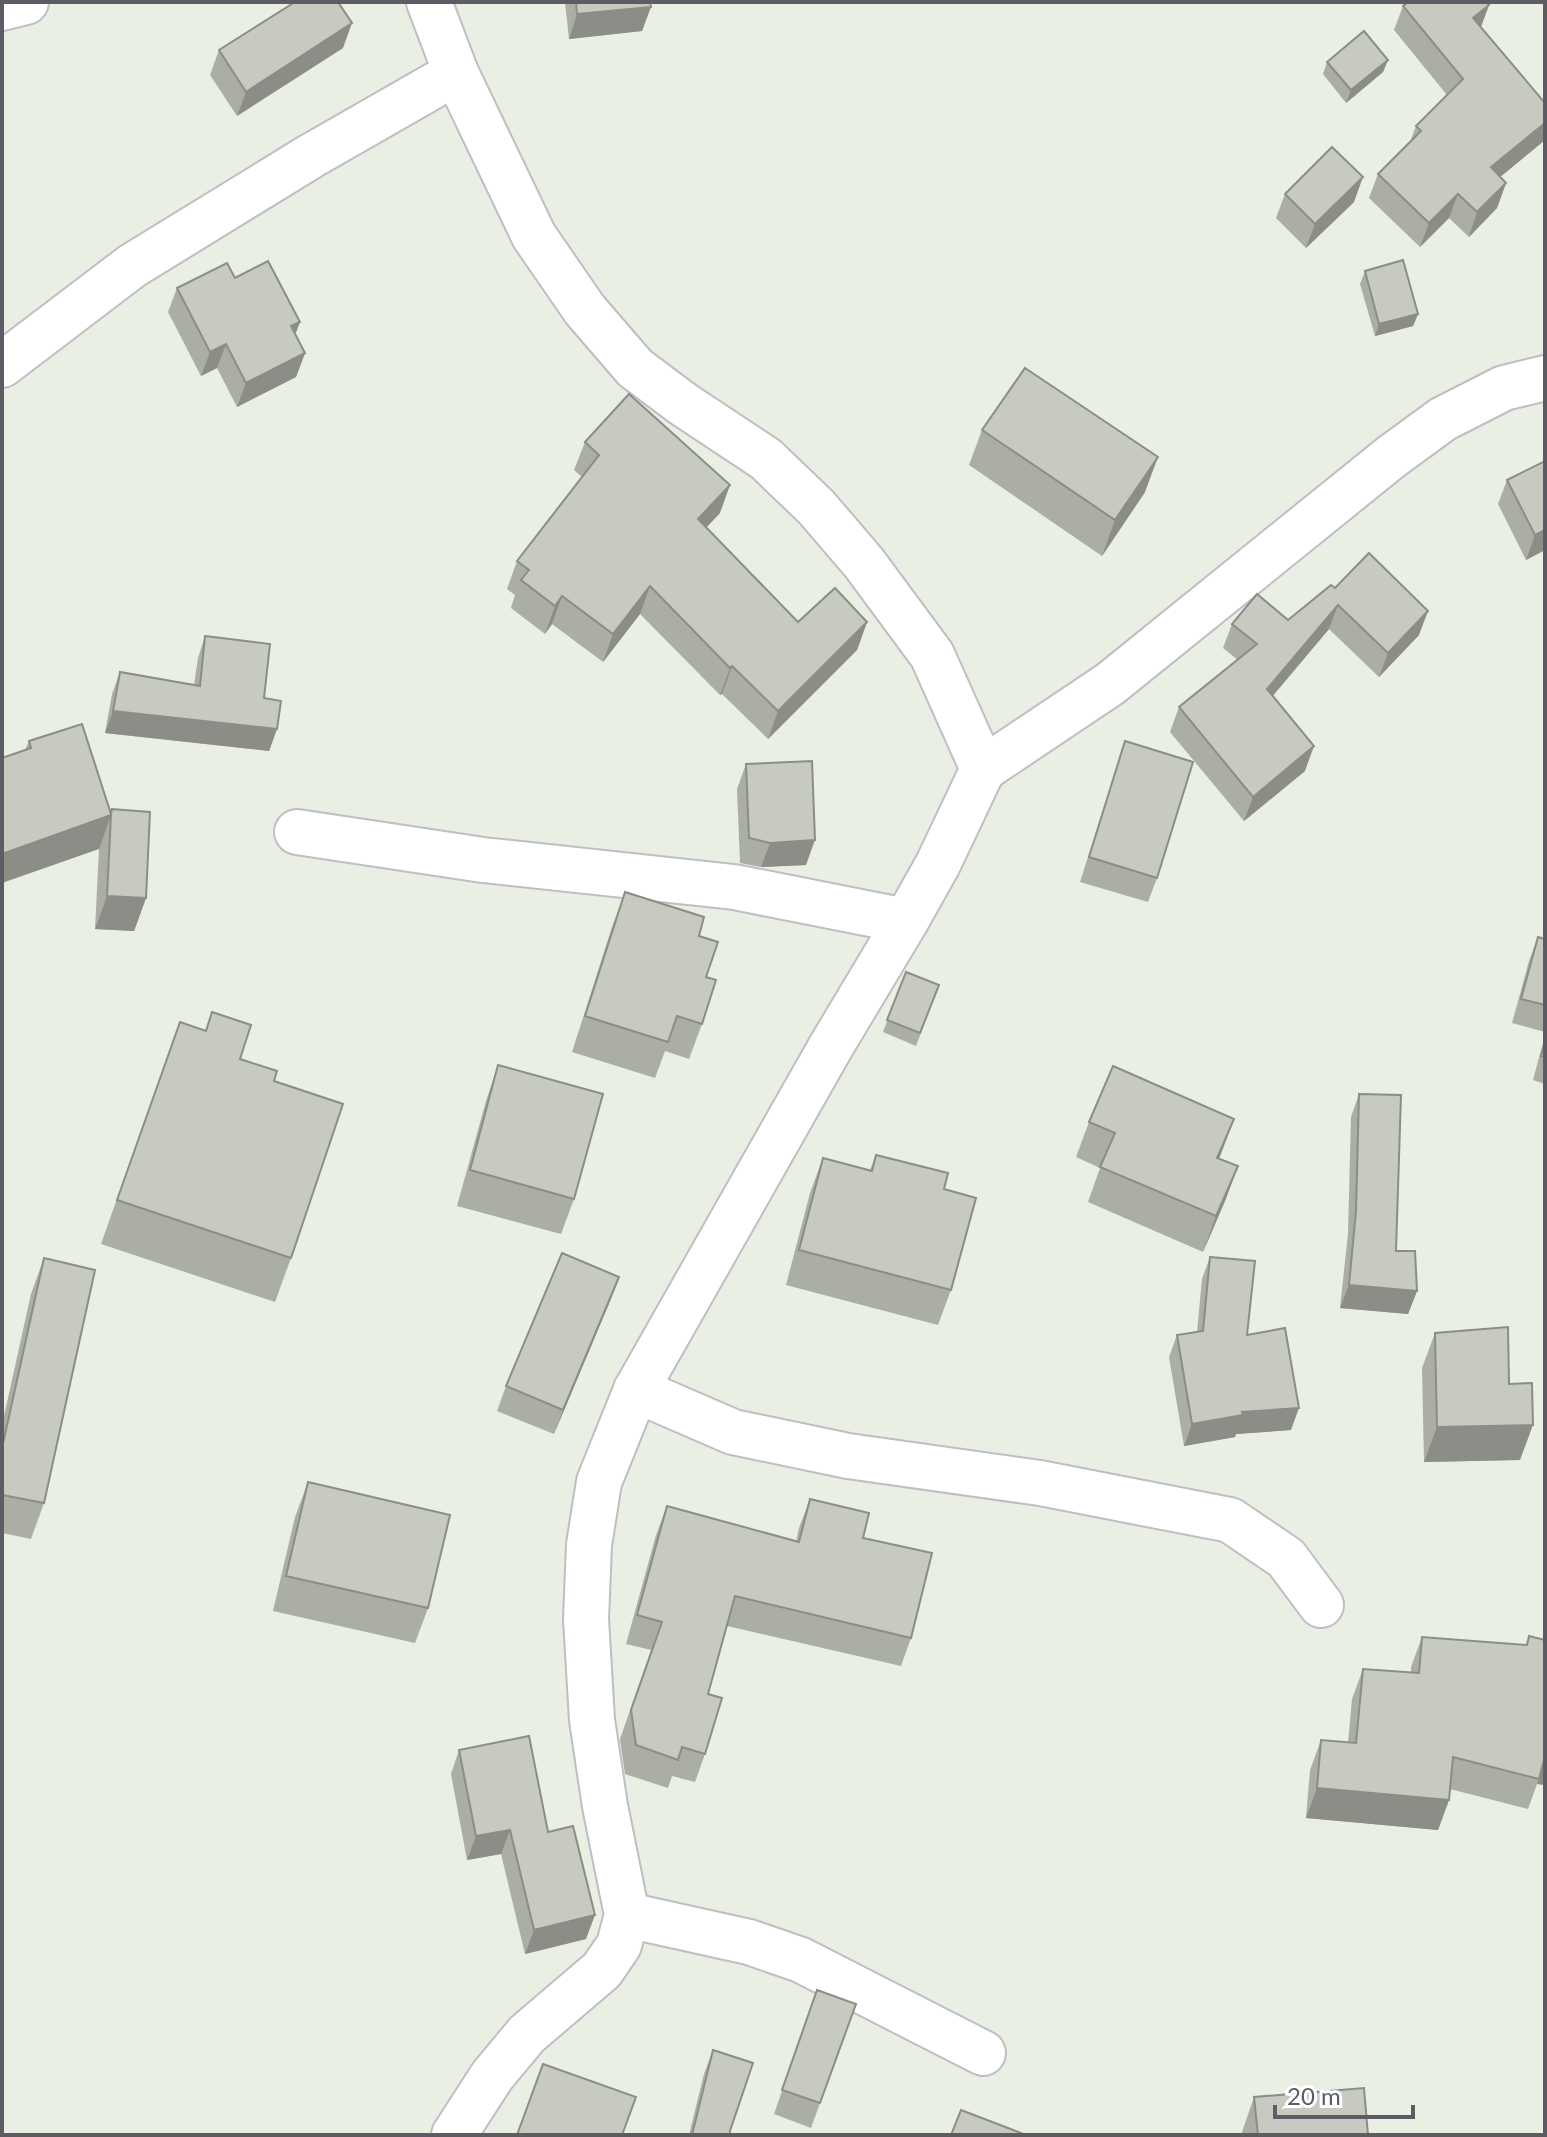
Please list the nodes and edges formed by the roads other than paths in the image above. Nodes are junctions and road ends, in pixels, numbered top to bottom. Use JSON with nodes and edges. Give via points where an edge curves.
{"nodes":[{"id":1,"x":26,"y":2,"type":"edge"},
{"id":2,"x":429,"y":2,"type":"edge"},
{"id":3,"x":2,"y":8,"type":"edge"},
{"id":4,"x":456,"y":73,"type":"junction"},
{"id":5,"x":2,"y":365,"type":"edge"},
{"id":6,"x":1545,"y":378,"type":"edge"},
{"id":7,"x":983,"y":769,"type":"junction"},
{"id":8,"x":297,"y":832,"type":"dead end"},
{"id":9,"x":906,"y":921,"type":"junction"},
{"id":10,"x":636,"y":1390,"type":"junction"},
{"id":11,"x":1321,"y":1605,"type":"dead end"},
{"id":12,"x":627,"y":1915,"type":"junction"},
{"id":13,"x":983,"y":2053,"type":"dead end"},
{"id":14,"x":454,"y":2135,"type":"edge"}],
"edges":[{"from":1,"to":3,"type":"street"},
{"from":2,"to":4,"type":"street"},
{"from":4,"to":5,"type":"street","via":[[132,266]]},
{"from":4,"to":7,"type":"street","via":[[534,236],[585,310],[635,368],[766,459],[845,540],[932,655]]},
{"from":6,"to":7,"type":"street","via":[[1504,388],[1443,419],[1110,684]]},
{"from":7,"to":9,"type":"street"},
{"from":8,"to":9,"type":"street","via":[[483,860],[734,887]]},
{"from":9,"to":10,"type":"street"},
{"from":10,"to":11,"type":"street","via":[[733,1432],[1230,1520],[1286,1558]]},
{"from":10,"to":12,"type":"street","via":[[599,1482],[589,1545],[586,1619],[592,1720]]},
{"from":12,"to":13,"type":"street","via":[[749,1942],[801,1960]]},
{"from":12,"to":14,"type":"street","via":[[619,1945],[602,1970],[527,2034]]}]}
